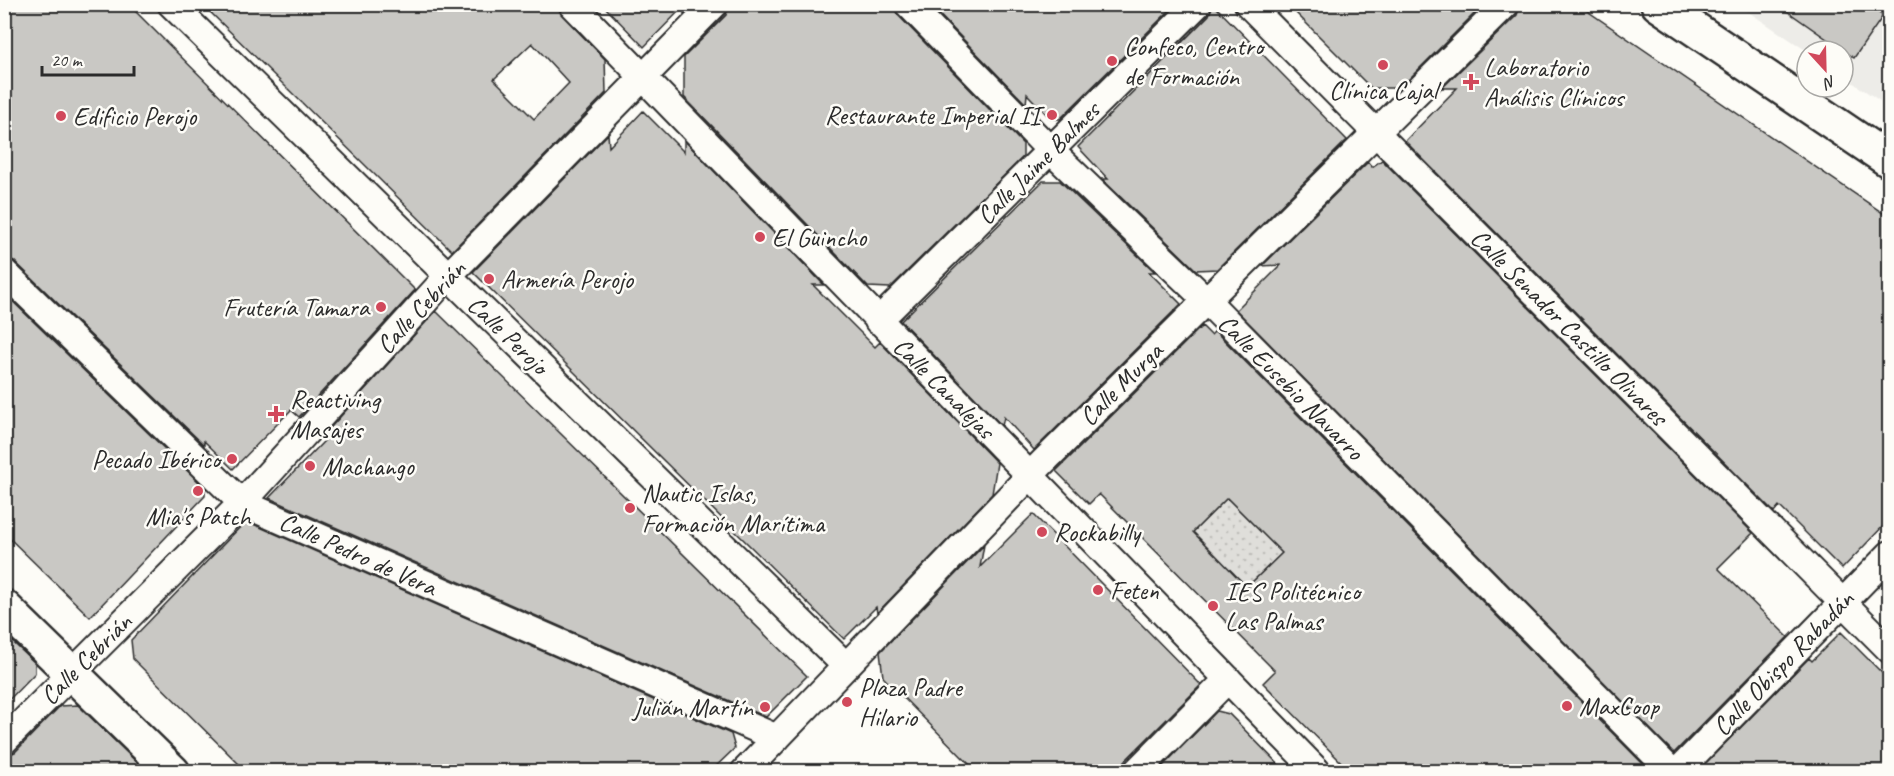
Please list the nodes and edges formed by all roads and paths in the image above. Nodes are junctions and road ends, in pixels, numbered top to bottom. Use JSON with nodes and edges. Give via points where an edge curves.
{"nodes":[{"id":1,"x":171,"y":4,"type":"edge"},
{"id":2,"x":572,"y":4,"type":"edge"},
{"id":3,"x":715,"y":4,"type":"edge"},
{"id":4,"x":908,"y":4,"type":"edge"},
{"id":5,"x":1198,"y":4,"type":"edge"},
{"id":6,"x":1248,"y":4,"type":"edge"},
{"id":7,"x":1506,"y":4,"type":"edge"},
{"id":8,"x":1658,"y":4,"type":"edge"},
{"id":9,"x":643,"y":78,"type":"junction"},
{"id":10,"x":1376,"y":134,"type":"junction"},
{"id":11,"x":1051,"y":151,"type":"junction"},
{"id":12,"x":1890,"y":161,"type":"edge"},
{"id":13,"x":4,"y":272,"type":"edge"},
{"id":14,"x":448,"y":276,"type":"junction"},
{"id":15,"x":1205,"y":299,"type":"junction"},
{"id":16,"x":878,"y":321,"type":"junction"},
{"id":17,"x":1030,"y":476,"type":"junction"},
{"id":18,"x":242,"y":503,"type":"junction"},
{"id":19,"x":1890,"y":554,"type":"edge"},
{"id":20,"x":1842,"y":602,"type":"junction"},
{"id":21,"x":4,"y":607,"type":"edge"},
{"id":22,"x":1890,"y":650,"type":"edge"},
{"id":23,"x":845,"y":665,"type":"junction"},
{"id":24,"x":71,"y":674,"type":"junction"},
{"id":25,"x":1228,"y":679,"type":"junction"},
{"id":26,"x":777,"y":738,"type":"junction"},
{"id":27,"x":4,"y":741,"type":"edge"},
{"id":28,"x":173,"y":771,"type":"edge"},
{"id":29,"x":744,"y":771,"type":"edge"},
{"id":30,"x":1136,"y":771,"type":"edge"},
{"id":31,"x":1318,"y":771,"type":"edge"},
{"id":32,"x":1672,"y":771,"type":"edge"},
{"id":33,"x":1677,"y":771,"type":"edge"}],
"edges":[{"from":1,"to":14,"type":"street","name":"Calle Perojo"},
{"from":2,"to":9,"type":"street","name":"Calle Canalejas"},
{"from":3,"to":9,"type":"street","name":"Calle Cebrián"},
{"from":4,"to":11,"type":"street","name":"Calle Eusebio Navarro"},
{"from":5,"to":11,"type":"street","name":"Calle Jaime Balmes"},
{"from":6,"to":10,"type":"street","name":"Calle Senador Castillo Olivares"},
{"from":7,"to":10,"type":"street","name":"Calle Murga"},
{"from":8,"to":12,"type":"street"},
{"from":9,"to":14,"type":"street","name":"Calle Cebrián"},
{"from":9,"to":16,"type":"street","name":"Calle Canalejas"},
{"from":10,"to":15,"type":"street","name":"Calle Murga"},
{"from":10,"to":20,"type":"street","name":"Calle Senador Castillo Olivares"},
{"from":11,"to":15,"type":"street","name":"Calle Eusebio Navarro"},
{"from":11,"to":16,"type":"street","name":"Calle Jaime Balmes"},
{"from":13,"to":18,"type":"street","name":"Calle Pedro de Vera"},
{"from":14,"to":18,"type":"street","name":"Calle Cebrián"},
{"from":14,"to":23,"type":"street","name":"Calle Perojo"},
{"from":15,"to":17,"type":"street","name":"Calle Murga"},
{"from":15,"to":32,"type":"street","name":"Calle Eusebio Navarro"},
{"from":16,"to":17,"type":"street","name":"Calle Canalejas"},
{"from":17,"to":23,"type":"street","name":"Calle Murga"},
{"from":17,"to":25,"type":"street","name":"Calle Canalejas"},
{"from":18,"to":24,"type":"street","name":"Calle Cebrián"},
{"from":18,"to":26,"type":"street","name":"Calle Pedro de Vera"},
{"from":19,"to":20,"type":"street","name":"Calle Obispo Rabadán"},
{"from":20,"to":22,"type":"street","name":"Calle Senador Castillo Olivares"},
{"from":20,"to":33,"type":"street","name":"Calle Obispo Rabadán"},
{"from":21,"to":24,"type":"street"},
{"from":23,"to":26,"type":"street","name":"Calle Murga"},
{"from":24,"to":27,"type":"street","name":"Calle Cebrián"},
{"from":24,"to":28,"type":"street"},
{"from":25,"to":30,"type":"street"},
{"from":25,"to":31,"type":"street","name":"Calle Canalejas"},
{"from":26,"to":29,"type":"street","name":"Calle Murga"}]}
